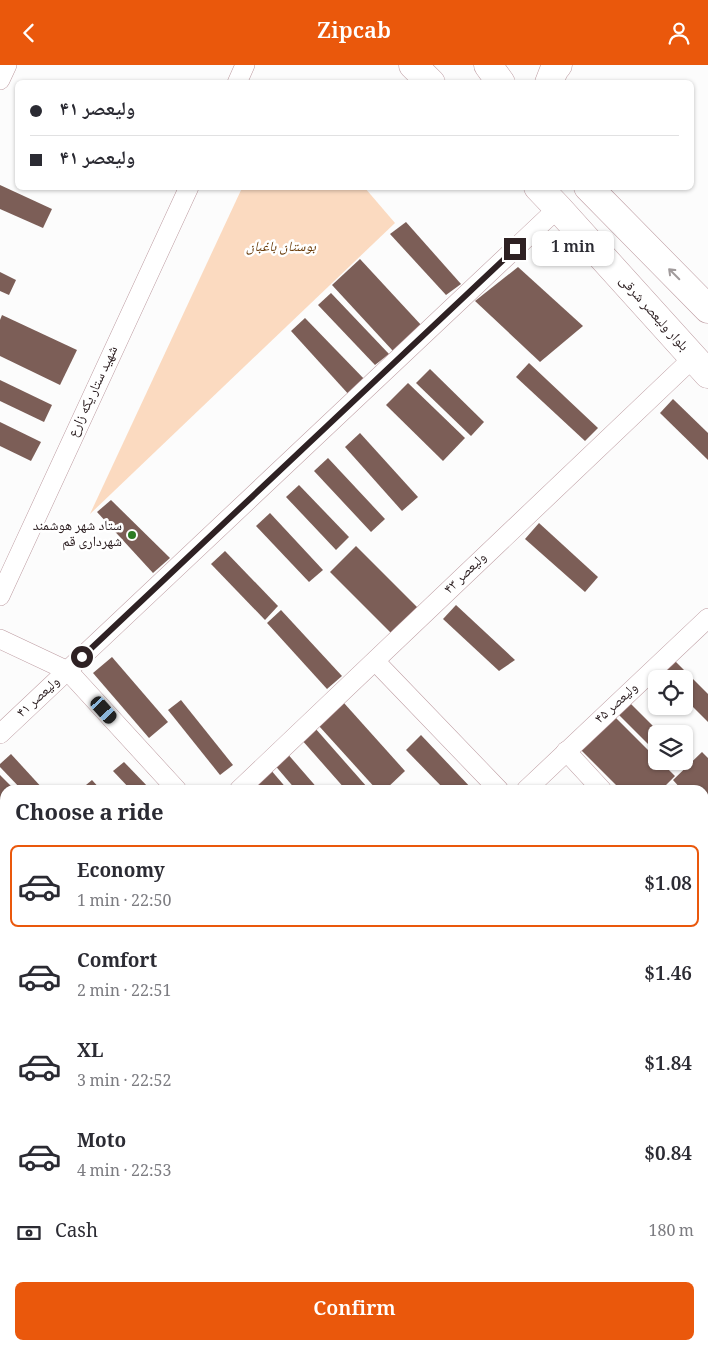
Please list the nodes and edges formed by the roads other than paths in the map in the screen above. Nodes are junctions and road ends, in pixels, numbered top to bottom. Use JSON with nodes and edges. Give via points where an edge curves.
{"nodes":[{"id":1,"x":7,"y":65,"type":"edge"},
{"id":2,"x":245,"y":65,"type":"edge"},
{"id":3,"x":413,"y":65,"type":"edge"},
{"id":4,"x":441,"y":65,"type":"edge"},
{"id":5,"x":488,"y":65,"type":"edge"},
{"id":6,"x":558,"y":65,"type":"edge"},
{"id":7,"x":0,"y":80,"type":"edge"},
{"id":8,"x":238,"y":80,"type":"edge"},
{"id":9,"x":428,"y":80,"type":"edge"},
{"id":10,"x":438,"y":80,"type":"edge"},
{"id":11,"x":499,"y":80,"type":"edge"},
{"id":12,"x":550,"y":80,"type":"edge"},
{"id":13,"x":188,"y":190,"type":"edge"},
{"id":14,"x":541,"y":190,"type":"edge"},
{"id":15,"x":591,"y":190,"type":"edge"},
{"id":16,"x":558,"y":208,"type":"junction"},
{"id":17,"x":708,"y":309,"type":"edge"},
{"id":18,"x":701,"y":366,"type":"edge"},
{"id":19,"x":0,"y":596,"type":"edge"},
{"id":20,"x":708,"y":618,"type":"edge"},
{"id":21,"x":0,"y":639,"type":"edge"},
{"id":22,"x":375,"y":661,"type":"junction"},
{"id":23,"x":68,"y":671,"type":"junction"},
{"id":24,"x":0,"y":734,"type":"edge"},
{"id":25,"x":566,"y":751,"type":"junction"},
{"id":26,"x":172,"y":785,"type":"edge"},
{"id":27,"x":244,"y":785,"type":"edge"},
{"id":28,"x":494,"y":785,"type":"edge"},
{"id":29,"x":531,"y":785,"type":"edge"},
{"id":30,"x":597,"y":785,"type":"edge"}],
"edges":[{"from":1,"to":7,"type":"street"},
{"from":2,"to":8,"type":"street"},
{"from":3,"to":9,"type":"main road"},
{"from":4,"to":10,"type":"main road"},
{"from":5,"to":11,"type":"main road"},
{"from":6,"to":12,"type":"main road"},
{"from":13,"to":19,"type":"street","name":"شهید ستار یکه زارع"},
{"from":14,"to":16,"type":"main road","name":"بلوار ولیعصر شرقی"},
{"from":17,"to":15,"type":"main road","one_way":true},
{"from":16,"to":18,"type":"main road","name":"بلوار ولیعصر شرقی"},
{"from":16,"to":23,"type":"street","name":"ولیعصر ۴۱"},
{"from":18,"to":22,"type":"street","name":"ولیعصر ۴۳"},
{"from":20,"to":25,"type":"street","name":"ولیعصر ۴۵"},
{"from":21,"to":23,"type":"street"},
{"from":22,"to":27,"type":"street","name":"ولیعصر ۴۳"},
{"from":22,"to":28,"type":"street"},
{"from":23,"to":24,"type":"street","name":"ولیعصر ۴۱"},
{"from":23,"to":26,"type":"street"},
{"from":25,"to":29,"type":"street","name":"ولیعصر ۴۵"},
{"from":25,"to":30,"type":"street"}]}
